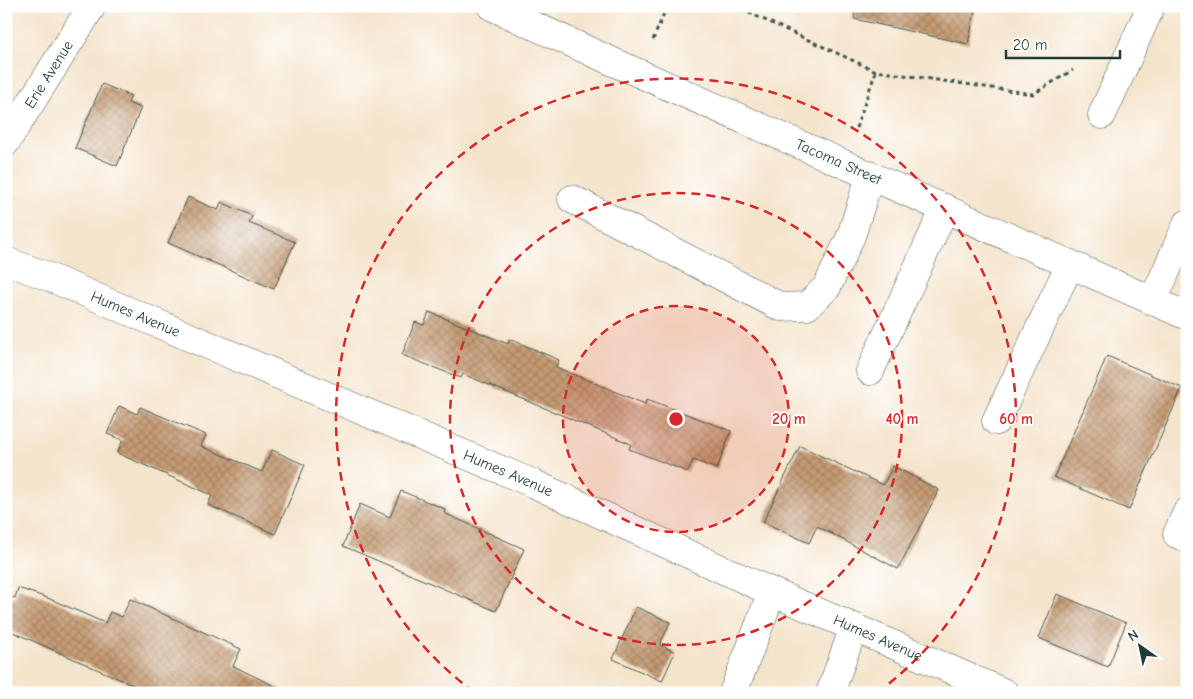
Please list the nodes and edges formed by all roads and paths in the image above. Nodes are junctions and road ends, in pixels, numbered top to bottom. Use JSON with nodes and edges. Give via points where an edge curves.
{"nodes":[{"id":1,"x":92,"y":6,"type":"edge"},
{"id":2,"x":491,"y":6,"type":"edge"},
{"id":3,"x":667,"y":6,"type":"edge"},
{"id":4,"x":734,"y":6,"type":"edge"},
{"id":5,"x":1151,"y":6,"type":"edge"},
{"id":6,"x":653,"y":40,"type":"dead end"},
{"id":7,"x":1073,"y":70,"type":"dead end"},
{"id":8,"x":876,"y":71,"type":"junction"},
{"id":9,"x":1102,"y":114,"type":"dead end"},
{"id":10,"x":856,"y":128,"type":"dead end"},
{"id":11,"x":6,"y":142,"type":"edge"},
{"id":12,"x":870,"y":176,"type":"junction"},
{"id":13,"x":572,"y":198,"type":"dead end"},
{"id":14,"x":945,"y":208,"type":"junction"},
{"id":15,"x":1187,"y":224,"type":"edge"},
{"id":16,"x":6,"y":261,"type":"edge"},
{"id":17,"x":1070,"y":264,"type":"junction"},
{"id":18,"x":1153,"y":301,"type":"junction"},
{"id":19,"x":1187,"y":316,"type":"edge"},
{"id":20,"x":870,"y":371,"type":"dead end"},
{"id":21,"x":996,"y":421,"type":"dead end"},
{"id":22,"x":1187,"y":512,"type":"edge"},
{"id":23,"x":1187,"y":538,"type":"edge"},
{"id":24,"x":772,"y":592,"type":"junction"},
{"id":25,"x":854,"y":627,"type":"junction"},
{"id":26,"x":733,"y":693,"type":"edge"},
{"id":27,"x":830,"y":693,"type":"edge"},
{"id":28,"x":1005,"y":693,"type":"edge"}],
"edges":[{"from":1,"to":11,"type":"street","name":"Erie Avenue"},
{"from":2,"to":12,"type":"street","name":"Tacoma Street"},
{"from":3,"to":6,"type":"path"},
{"from":4,"to":8,"type":"path"},
{"from":5,"to":9,"type":"street"},
{"from":7,"to":8,"type":"path","via":[[1033,94]]},
{"from":8,"to":10,"type":"path"},
{"from":12,"to":13,"type":"street","via":[[851,236],[827,286],[807,306],[781,307]]},
{"from":12,"to":14,"type":"street","name":"Tacoma Street"},
{"from":14,"to":17,"type":"street","name":"Tacoma Street"},
{"from":14,"to":20,"type":"street"},
{"from":15,"to":18,"type":"street"},
{"from":16,"to":24,"type":"street","name":"Humes Avenue","via":[[532,483]]},
{"from":17,"to":18,"type":"street","name":"Tacoma Street"},
{"from":17,"to":21,"type":"street"},
{"from":18,"to":19,"type":"street","name":"Tacoma Street"},
{"from":22,"to":23,"type":"street","via":[[1177,534]]},
{"from":24,"to":25,"type":"street","name":"Humes Avenue"},
{"from":24,"to":26,"type":"street"},
{"from":25,"to":27,"type":"street"},
{"from":25,"to":28,"type":"street","name":"Humes Avenue"}]}
